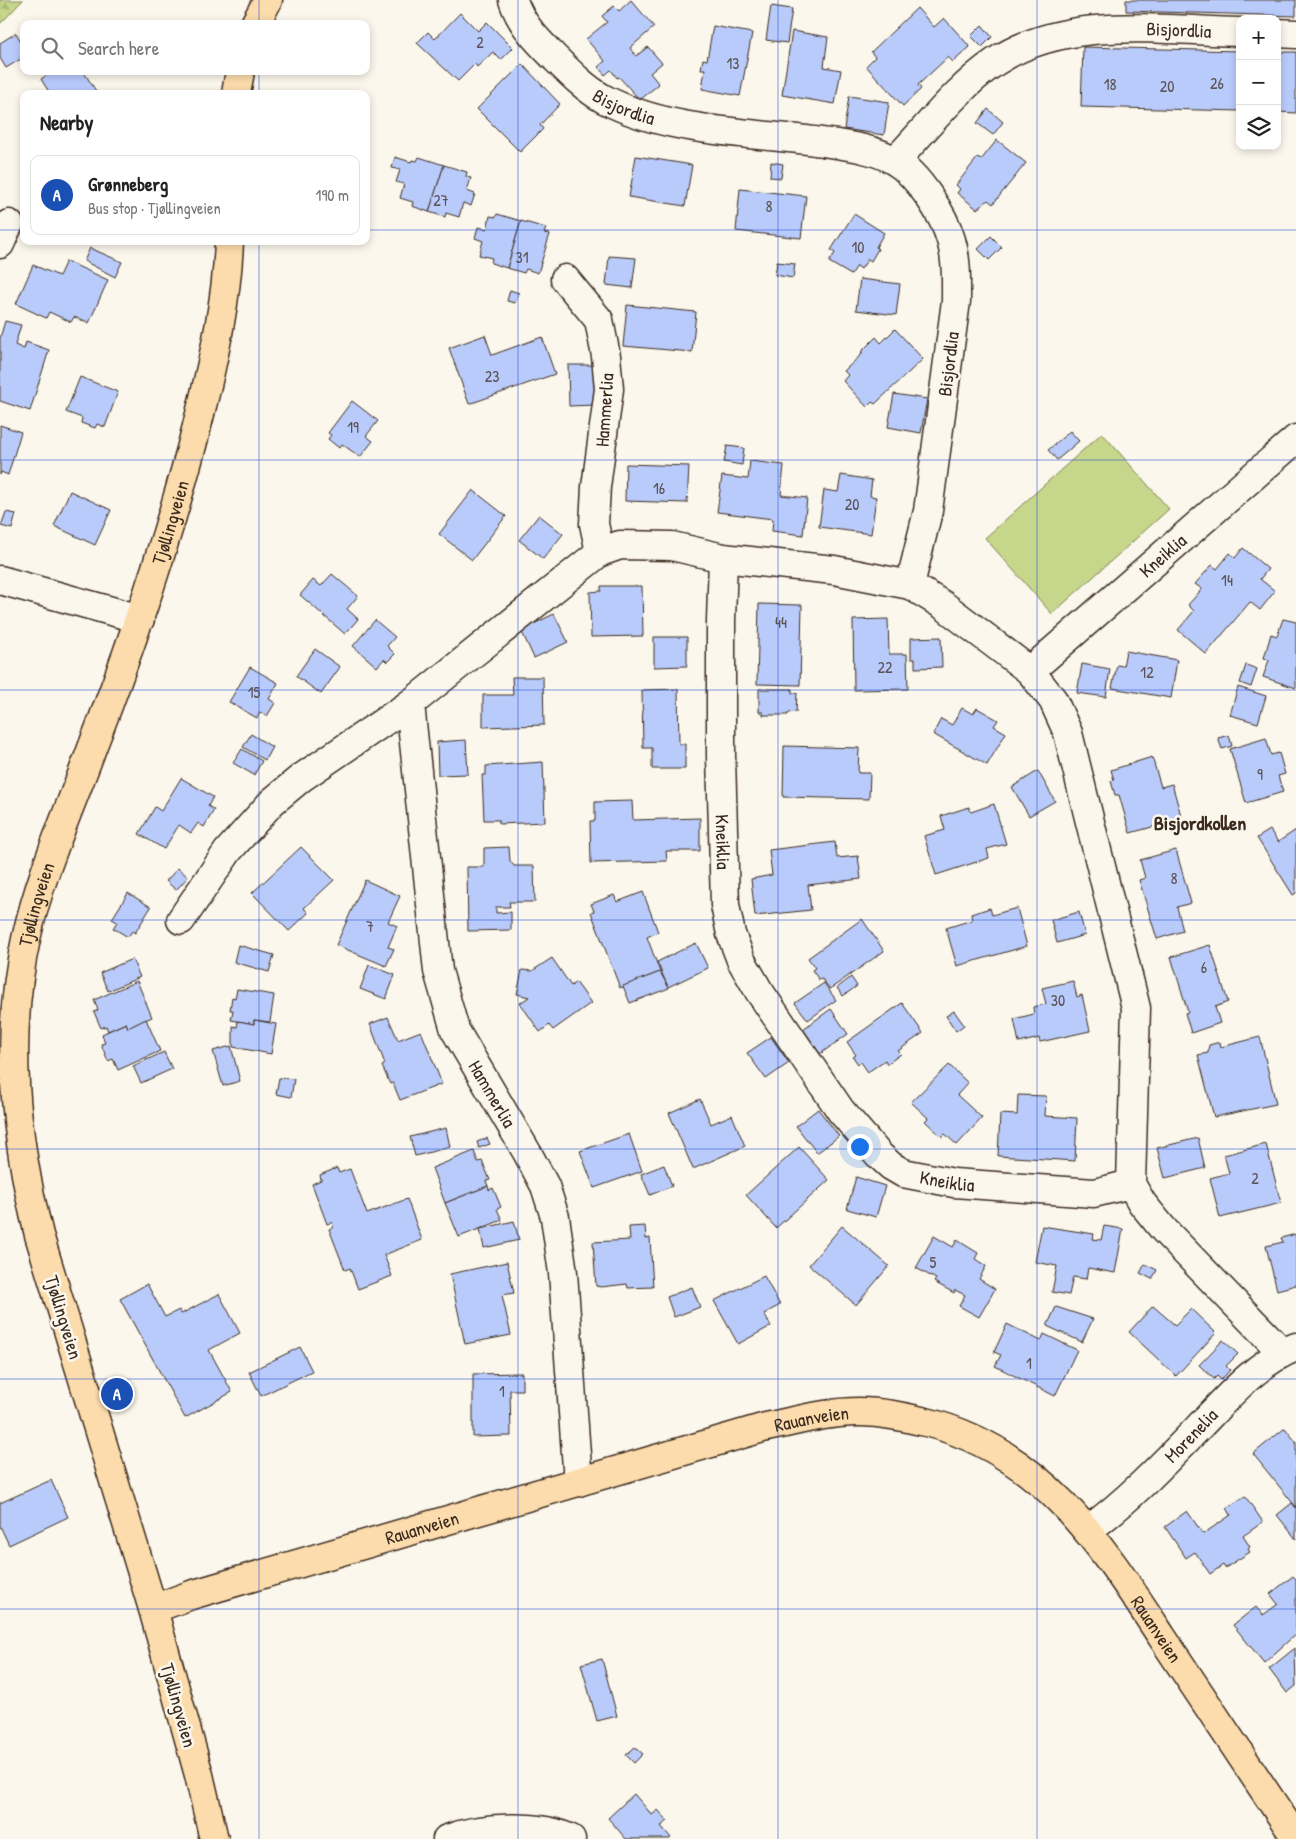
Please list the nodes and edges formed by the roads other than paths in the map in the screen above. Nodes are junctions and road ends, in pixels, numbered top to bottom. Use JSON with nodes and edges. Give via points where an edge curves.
{"nodes":[{"id":1,"x":268,"y":0,"type":"edge"},
{"id":2,"x":513,"y":0,"type":"edge"},
{"id":3,"x":257,"y":20,"type":"edge"},
{"id":4,"x":1236,"y":32,"type":"edge"},
{"id":5,"x":1281,"y":33,"type":"edge"},
{"id":6,"x":1296,"y":34,"type":"edge"},
{"id":7,"x":239,"y":75,"type":"edge"},
{"id":8,"x":237,"y":90,"type":"edge"},
{"id":9,"x":895,"y":161,"type":"junction"},
{"id":10,"x":228,"y":245,"type":"edge"},
{"id":11,"x":565,"y":279,"type":"dead end"},
{"id":12,"x":1296,"y":439,"type":"edge"},
{"id":13,"x":600,"y":552,"type":"junction"},
{"id":14,"x":723,"y":558,"type":"junction"},
{"id":15,"x":0,"y":580,"type":"edge"},
{"id":16,"x":910,"y":585,"type":"junction"},
{"id":17,"x":140,"y":619,"type":"junction"},
{"id":18,"x":1030,"y":671,"type":"junction"},
{"id":19,"x":410,"y":704,"type":"junction"},
{"id":20,"x":181,"y":920,"type":"dead end"},
{"id":21,"x":1131,"y":1184,"type":"junction"},
{"id":22,"x":1289,"y":1349,"type":"edge"},
{"id":23,"x":578,"y":1482,"type":"junction"},
{"id":24,"x":1088,"y":1530,"type":"junction"},
{"id":25,"x":153,"y":1609,"type":"junction"},
{"id":26,"x":1296,"y":1838,"type":"edge"},
{"id":27,"x":214,"y":1839,"type":"edge"},
{"id":28,"x":447,"y":1839,"type":"edge"},
{"id":29,"x":570,"y":1839,"type":"edge"}],
"edges":[{"from":1,"to":3,"type":"main road"},
{"from":2,"to":9,"type":"street","name":"Bisjordlia","via":[[525,26],[577,80],[603,98],[638,113],[675,123],[857,147]]},
{"from":4,"to":9,"type":"street","name":"Bisjordlia","via":[[1090,31],[1024,46],[995,62],[973,80]]},
{"from":5,"to":6,"type":"street"},
{"from":7,"to":8,"type":"main road"},
{"from":9,"to":16,"type":"street","name":"Bisjordlia","via":[[918,182],[937,209],[951,239],[956,267],[956,301],[928,511]]},
{"from":10,"to":17,"type":"main road","name":"Tjøllingveien","via":[[215,352],[180,494]]},
{"from":11,"to":13,"type":"street","name":"Hammerlia","via":[[599,320],[606,356],[609,389],[594,524]]},
{"from":12,"to":18,"type":"street","name":"Kneiklia"},
{"from":13,"to":14,"type":"street","via":[[620,545],[672,546]]},
{"from":13,"to":19,"type":"street"},
{"from":14,"to":16,"type":"street","via":[[834,570]]},
{"from":14,"to":21,"type":"street","name":"Kneiklia","via":[[721,756],[725,905],[741,960],[759,992],[841,1111],[879,1155],[904,1173],[954,1183],[1094,1193]]},
{"from":15,"to":17,"type":"street"},
{"from":16,"to":18,"type":"street","via":[[943,605]]},
{"from":17,"to":25,"type":"main road","name":"Tjøllingveien","via":[[46,870],[26,938],[17,1005],[14,1083],[25,1170],[39,1235]]},
{"from":18,"to":21,"type":"street","via":[[1053,700],[1068,733],[1136,1008]]},
{"from":19,"to":20,"type":"street","via":[[272,802],[228,851]]},
{"from":19,"to":23,"type":"street","name":"Hammerlia","via":[[438,972],[446,1004],[468,1055],[545,1186],[555,1217],[563,1273]]},
{"from":21,"to":22,"type":"street","via":[[1164,1230]]},
{"from":22,"to":24,"type":"street","name":"Morenelia","via":[[1237,1388],[1139,1489]]},
{"from":23,"to":24,"type":"main road","name":"Rauanveien","via":[[766,1427],[828,1414],[883,1413],[942,1426],[994,1448],[1046,1485]]},
{"from":23,"to":25,"type":"main road","name":"Rauanveien","via":[[191,1595]]},
{"from":24,"to":26,"type":"main road","name":"Rauanveien"},
{"from":25,"to":27,"type":"main road","name":"Tjøllingveien"},
{"from":28,"to":29,"type":"street","via":[[499,1829],[534,1829]]}]}
